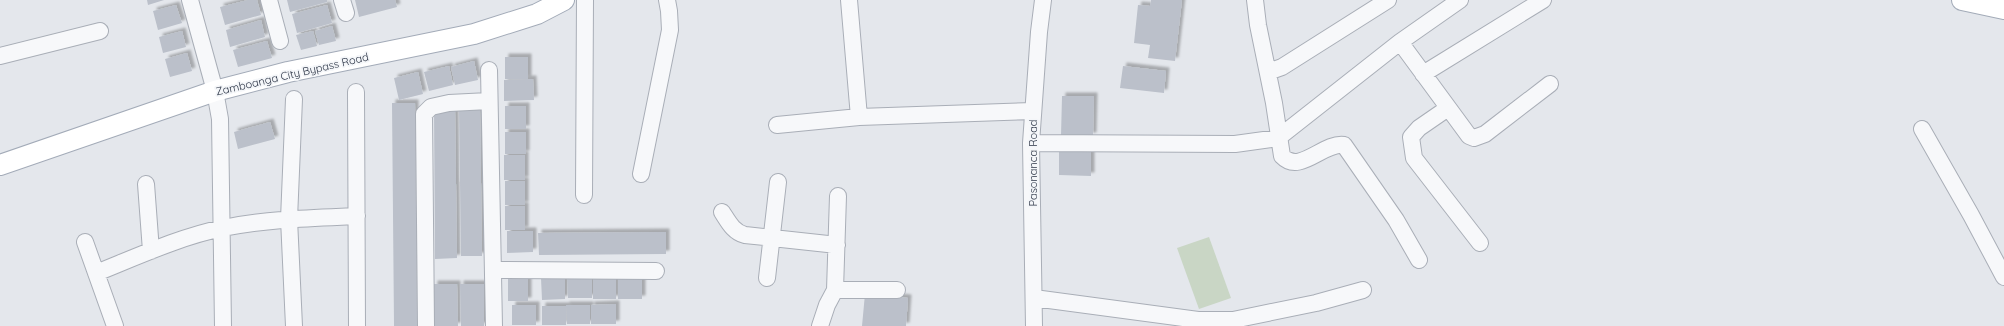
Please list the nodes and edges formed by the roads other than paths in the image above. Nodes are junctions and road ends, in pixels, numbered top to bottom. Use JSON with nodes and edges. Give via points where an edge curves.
{"nodes":[{"id":1,"x":190,"y":0,"type":"edge"},
{"id":2,"x":269,"y":0,"type":"edge"},
{"id":3,"x":564,"y":0,"type":"edge"},
{"id":4,"x":585,"y":0,"type":"edge"},
{"id":5,"x":667,"y":0,"type":"edge"},
{"id":6,"x":849,"y":0,"type":"edge"},
{"id":7,"x":1043,"y":0,"type":"edge"},
{"id":8,"x":1255,"y":0,"type":"edge"},
{"id":9,"x":1388,"y":0,"type":"edge"},
{"id":10,"x":1460,"y":0,"type":"edge"},
{"id":11,"x":1543,"y":0,"type":"edge"},
{"id":12,"x":1962,"y":0,"type":"edge"},
{"id":13,"x":2004,"y":9,"type":"edge"},
{"id":14,"x":100,"y":31,"type":"dead end"},
{"id":15,"x":280,"y":41,"type":"dead end"},
{"id":16,"x":1400,"y":42,"type":"junction"},
{"id":17,"x":0,"y":56,"type":"edge"},
{"id":18,"x":488,"y":70,"type":"dead end"},
{"id":19,"x":1268,"y":72,"type":"junction"},
{"id":20,"x":1423,"y":74,"type":"junction"},
{"id":21,"x":1550,"y":84,"type":"dead end"},
{"id":22,"x":215,"y":91,"type":"junction"},
{"id":23,"x":356,"y":92,"type":"dead end"},
{"id":24,"x":294,"y":99,"type":"dead end"},
{"id":25,"x":489,"y":101,"type":"junction"},
{"id":26,"x":1448,"y":108,"type":"junction"},
{"id":27,"x":1033,"y":111,"type":"junction"},
{"id":28,"x":859,"y":117,"type":"junction"},
{"id":29,"x":777,"y":125,"type":"dead end"},
{"id":30,"x":1922,"y":129,"type":"dead end"},
{"id":31,"x":1278,"y":138,"type":"junction"},
{"id":32,"x":1031,"y":143,"type":"junction"},
{"id":33,"x":0,"y":165,"type":"edge"},
{"id":34,"x":641,"y":174,"type":"dead end"},
{"id":35,"x":778,"y":182,"type":"dead end"},
{"id":36,"x":146,"y":184,"type":"dead end"},
{"id":37,"x":584,"y":195,"type":"dead end"},
{"id":38,"x":838,"y":196,"type":"dead end"},
{"id":39,"x":722,"y":212,"type":"dead end"},
{"id":40,"x":357,"y":216,"type":"junction"},
{"id":41,"x":289,"y":219,"type":"junction"},
{"id":42,"x":223,"y":228,"type":"junction"},
{"id":43,"x":772,"y":238,"type":"junction"},
{"id":44,"x":86,"y":242,"type":"dead end"},
{"id":45,"x":1480,"y":243,"type":"dead end"},
{"id":46,"x":837,"y":244,"type":"junction"},
{"id":47,"x":151,"y":251,"type":"junction"},
{"id":48,"x":1419,"y":260,"type":"dead end"},
{"id":49,"x":494,"y":270,"type":"junction"},
{"id":50,"x":656,"y":271,"type":"dead end"},
{"id":51,"x":96,"y":272,"type":"junction"},
{"id":52,"x":2004,"y":277,"type":"edge"},
{"id":53,"x":767,"y":278,"type":"dead end"},
{"id":54,"x":835,"y":290,"type":"junction"},
{"id":55,"x":897,"y":290,"type":"dead end"},
{"id":56,"x":1363,"y":290,"type":"dead end"},
{"id":57,"x":1034,"y":298,"type":"junction"},
{"id":58,"x":115,"y":326,"type":"edge"},
{"id":59,"x":224,"y":326,"type":"edge"},
{"id":60,"x":294,"y":326,"type":"edge"},
{"id":61,"x":356,"y":326,"type":"edge"},
{"id":62,"x":426,"y":326,"type":"edge"},
{"id":63,"x":494,"y":326,"type":"edge"},
{"id":64,"x":820,"y":326,"type":"edge"},
{"id":65,"x":1034,"y":326,"type":"edge"}],
"edges":[{"from":1,"to":22,"type":"street"},
{"from":2,"to":15,"type":"street"},
{"from":3,"to":22,"type":"main road","name":"Zamboanga City Bypass Road","via":[[538,14],[474,34],[288,72]]},
{"from":4,"to":37,"type":"street"},
{"from":5,"to":34,"type":"street","via":[[670,30]]},
{"from":6,"to":28,"type":"street"},
{"from":7,"to":27,"type":"street","name":"Pasonanca Road"},
{"from":8,"to":19,"type":"street"},
{"from":9,"to":19,"type":"street","via":[[1282,67]]},
{"from":10,"to":16,"type":"street"},
{"from":11,"to":20,"type":"street"},
{"from":12,"to":13,"type":"main road"},
{"from":14,"to":17,"type":"street"},
{"from":16,"to":20,"type":"street"},
{"from":16,"to":31,"type":"street"},
{"from":18,"to":25,"type":"street"},
{"from":19,"to":31,"type":"street"},
{"from":20,"to":26,"type":"street"},
{"from":21,"to":26,"type":"street","via":[[1479,137],[1469,136]]},
{"from":22,"to":33,"type":"main road","name":"Zamboanga City Bypass Road"},
{"from":22,"to":42,"type":"street","via":[[220,119]]},
{"from":23,"to":40,"type":"street"},
{"from":24,"to":41,"type":"street"},
{"from":25,"to":49,"type":"street"},
{"from":25,"to":62,"type":"street","via":[[449,103],[431,107],[424,114]]},
{"from":26,"to":45,"type":"street","via":[[1411,136],[1414,158]]},
{"from":27,"to":28,"type":"street"},
{"from":27,"to":32,"type":"street","name":"Pasonanca Road"},
{"from":28,"to":29,"type":"street"},
{"from":30,"to":52,"type":"street"},
{"from":31,"to":32,"type":"street","via":[[1236,144]]},
{"from":31,"to":48,"type":"street","via":[[1282,156],[1287,161],[1295,162],[1344,145],[1396,220]]},
{"from":32,"to":57,"type":"street","name":"Pasonanca Road"},
{"from":35,"to":43,"type":"street"},
{"from":36,"to":47,"type":"street"},
{"from":38,"to":46,"type":"street"},
{"from":39,"to":43,"type":"street","via":[[738,233]]},
{"from":40,"to":41,"type":"street"},
{"from":40,"to":61,"type":"street"},
{"from":41,"to":42,"type":"street"},
{"from":41,"to":60,"type":"street"},
{"from":42,"to":47,"type":"street"},
{"from":42,"to":59,"type":"street"},
{"from":43,"to":46,"type":"street"},
{"from":43,"to":53,"type":"street"},
{"from":44,"to":51,"type":"street"},
{"from":46,"to":54,"type":"street"},
{"from":47,"to":51,"type":"street"},
{"from":49,"to":50,"type":"street"},
{"from":49,"to":63,"type":"street"},
{"from":51,"to":58,"type":"street"},
{"from":54,"to":55,"type":"street"},
{"from":54,"to":64,"type":"street"},
{"from":56,"to":57,"type":"street","via":[[1316,303],[1232,320],[1198,320]]},
{"from":57,"to":65,"type":"street","name":"Pasonanca Road"}]}
